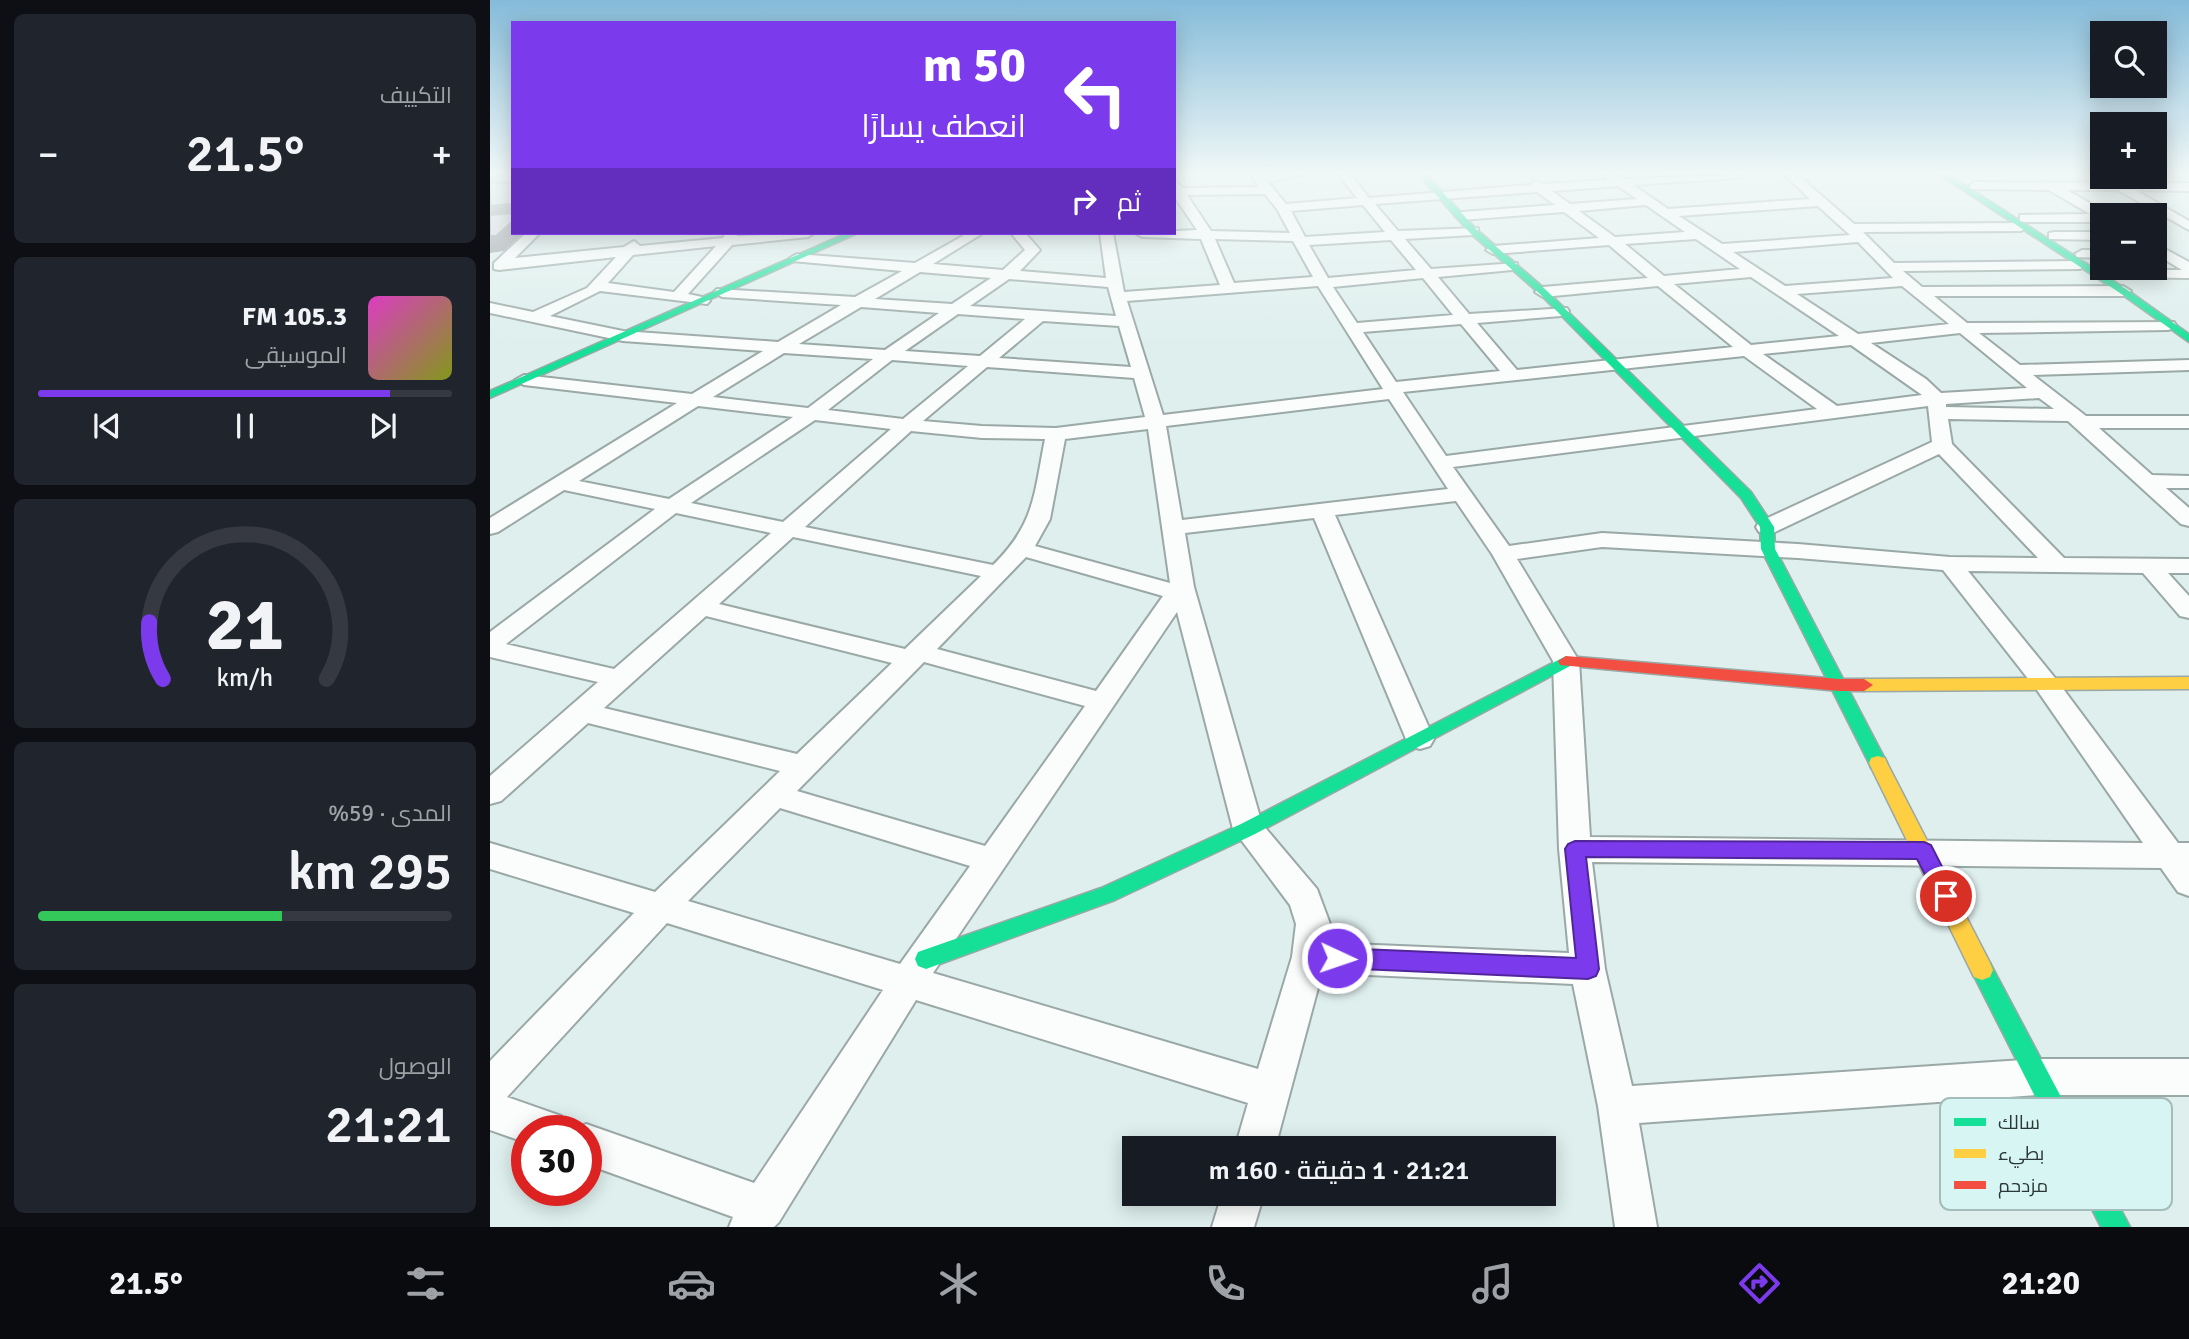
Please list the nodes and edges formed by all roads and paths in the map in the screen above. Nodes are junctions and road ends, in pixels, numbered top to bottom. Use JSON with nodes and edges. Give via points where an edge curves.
{"nodes":[{"id":1,"x":1296,"y":232,"type":"edge"},
{"id":2,"x":1389,"y":232,"type":"edge"},
{"id":3,"x":1456,"y":232,"type":"edge"},
{"id":4,"x":1474,"y":232,"type":"edge"},
{"id":5,"x":1600,"y":232,"type":"edge"},
{"id":6,"x":1693,"y":232,"type":"edge"},
{"id":7,"x":1866,"y":232,"type":"edge"},
{"id":8,"x":2039,"y":232,"type":"edge"},
{"id":9,"x":2046,"y":232,"type":"edge"},
{"id":10,"x":1855,"y":233,"type":"junction"},
{"id":11,"x":1176,"y":234,"type":"edge"},
{"id":12,"x":1206,"y":234,"type":"junction"},
{"id":13,"x":1695,"y":234,"type":"junction"},
{"id":14,"x":531,"y":235,"type":"edge"},
{"id":15,"x":640,"y":235,"type":"edge"},
{"id":16,"x":769,"y":235,"type":"edge"},
{"id":17,"x":849,"y":235,"type":"edge"},
{"id":18,"x":974,"y":235,"type":"edge"},
{"id":19,"x":1020,"y":235,"type":"edge"},
{"id":20,"x":1107,"y":235,"type":"edge"},
{"id":21,"x":2054,"y":236,"type":"junction"},
{"id":22,"x":2090,"y":236,"type":"edge"},
{"id":23,"x":730,"y":237,"type":"edge"},
{"id":24,"x":1393,"y":237,"type":"junction"},
{"id":25,"x":1299,"y":239,"type":"junction"},
{"id":26,"x":1612,"y":241,"type":"junction"},
{"id":27,"x":1717,"y":249,"type":"junction"},
{"id":28,"x":629,"y":250,"type":"junction"},
{"id":29,"x":1493,"y":250,"type":"junction"},
{"id":30,"x":2090,"y":257,"type":"edge"},
{"id":31,"x":797,"y":258,"type":"junction"},
{"id":32,"x":2167,"y":259,"type":"edge"},
{"id":33,"x":2081,"y":260,"type":"junction"},
{"id":34,"x":2090,"y":263,"type":"edge"},
{"id":35,"x":502,"y":264,"type":"junction"},
{"id":36,"x":1512,"y":266,"type":"junction"},
{"id":37,"x":921,"y":267,"type":"junction"},
{"id":38,"x":1890,"y":267,"type":"junction"},
{"id":39,"x":2189,"y":268,"type":"edge"},
{"id":40,"x":1754,"y":272,"type":"junction"},
{"id":41,"x":490,"y":273,"type":"edge"},
{"id":42,"x":1425,"y":273,"type":"junction"},
{"id":43,"x":2167,"y":273,"type":"edge"},
{"id":44,"x":2189,"y":274,"type":"edge"},
{"id":45,"x":1005,"y":275,"type":"junction"},
{"id":46,"x":2122,"y":280,"type":"edge"},
{"id":47,"x":1323,"y":282,"type":"junction"},
{"id":48,"x":1663,"y":282,"type":"junction"},
{"id":49,"x":599,"y":286,"type":"junction"},
{"id":50,"x":1912,"y":287,"type":"junction"},
{"id":51,"x":1229,"y":288,"type":"junction"},
{"id":52,"x":1116,"y":290,"type":"junction"},
{"id":53,"x":1782,"y":291,"type":"junction"},
{"id":54,"x":2123,"y":291,"type":"junction"},
{"id":55,"x":722,"y":292,"type":"junction"},
{"id":56,"x":1543,"y":292,"type":"junction"},
{"id":57,"x":678,"y":297,"type":"junction"},
{"id":58,"x":864,"y":300,"type":"junction"},
{"id":59,"x":702,"y":301,"type":"junction"},
{"id":60,"x":490,"y":308,"type":"edge"},
{"id":61,"x":958,"y":309,"type":"junction"},
{"id":62,"x":1561,"y":311,"type":"junction"},
{"id":63,"x":1040,"y":315,"type":"junction"},
{"id":64,"x":533,"y":318,"type":"junction"},
{"id":65,"x":1462,"y":319,"type":"junction"},
{"id":66,"x":2174,"y":319,"type":"edge"},
{"id":67,"x":1126,"y":321,"type":"junction"},
{"id":68,"x":1353,"y":328,"type":"junction"},
{"id":69,"x":1962,"y":328,"type":"junction"},
{"id":70,"x":623,"y":335,"type":"junction"},
{"id":71,"x":1857,"y":339,"type":"junction"},
{"id":72,"x":2189,"y":339,"type":"edge"},
{"id":73,"x":781,"y":347,"type":"junction"},
{"id":74,"x":1748,"y":351,"type":"junction"},
{"id":75,"x":890,"y":354,"type":"junction"},
{"id":76,"x":985,"y":362,"type":"junction"},
{"id":77,"x":1614,"y":365,"type":"junction"},
{"id":78,"x":2189,"y":365,"type":"edge"},
{"id":79,"x":2016,"y":370,"type":"junction"},
{"id":80,"x":1140,"y":373,"type":"junction"},
{"id":81,"x":1512,"y":375,"type":"junction"},
{"id":82,"x":524,"y":380,"type":"junction"},
{"id":83,"x":1392,"y":390,"type":"junction"},
{"id":84,"x":2043,"y":391,"type":"junction"},
{"id":85,"x":491,"y":394,"type":"edge"},
{"id":86,"x":696,"y":400,"type":"junction"},
{"id":87,"x":1938,"y":406,"type":"junction"},
{"id":88,"x":1833,"y":412,"type":"junction"},
{"id":89,"x":811,"y":414,"type":"junction"},
{"id":90,"x":2076,"y":419,"type":"junction"},
{"id":91,"x":1156,"y":422,"type":"junction"},
{"id":92,"x":2189,"y":422,"type":"edge"},
{"id":93,"x":907,"y":425,"type":"junction"},
{"id":94,"x":1682,"y":433,"type":"junction"},
{"id":95,"x":1056,"y":434,"type":"junction"},
{"id":96,"x":1942,"y":445,"type":"junction"},
{"id":97,"x":1440,"y":463,"type":"junction"},
{"id":98,"x":2147,"y":481,"type":"junction"},
{"id":99,"x":2189,"y":482,"type":"edge"},
{"id":100,"x":561,"y":483,"type":"junction"},
{"id":101,"x":1461,"y":494,"type":"junction"},
{"id":102,"x":671,"y":507,"type":"junction"},
{"id":103,"x":1322,"y":510,"type":"junction"},
{"id":104,"x":2189,"y":519,"type":"edge"},
{"id":105,"x":490,"y":527,"type":"edge"},
{"id":106,"x":1173,"y":528,"type":"junction"},
{"id":107,"x":788,"y":531,"type":"junction"},
{"id":108,"x":1768,"y":538,"type":"junction"},
{"id":109,"x":1022,"y":549,"type":"junction"},
{"id":110,"x":1503,"y":554,"type":"junction"},
{"id":111,"x":1951,"y":564,"type":"junction"},
{"id":112,"x":2057,"y":564,"type":"junction"},
{"id":113,"x":2150,"y":566,"type":"junction"},
{"id":114,"x":2189,"y":566,"type":"edge"},
{"id":115,"x":998,"y":573,"type":"junction"},
{"id":116,"x":1180,"y":590,"type":"junction"},
{"id":117,"x":702,"y":607,"type":"junction"},
{"id":118,"x":2189,"y":611,"type":"edge"},
{"id":119,"x":490,"y":647,"type":"edge"},
{"id":120,"x":915,"y":655,"type":"junction"},
{"id":121,"x":1566,"y":661,"type":"junction"},
{"id":122,"x":621,"y":679,"type":"junction"},
{"id":123,"x":2189,"y":682,"type":"edge"},
{"id":124,"x":2046,"y":684,"type":"junction"},
{"id":125,"x":1839,"y":685,"type":"junction"},
{"id":126,"x":1103,"y":702,"type":"junction"},
{"id":127,"x":583,"y":712,"type":"junction"},
{"id":128,"x":1420,"y":739,"type":"junction"},
{"id":129,"x":803,"y":766,"type":"junction"},
{"id":130,"x":490,"y":793,"type":"edge"},
{"id":131,"x":774,"y":795,"type":"junction"},
{"id":132,"x":1248,"y":828,"type":"junction"},
{"id":133,"x":1575,"y":849,"type":"junction"},
{"id":134,"x":1924,"y":850,"type":"junction"},
{"id":135,"x":2179,"y":855,"type":"edge"},
{"id":136,"x":490,"y":856,"type":"edge"},
{"id":137,"x":993,"y":861,"type":"junction"},
{"id":138,"x":2189,"y":883,"type":"edge"},
{"id":139,"x":662,"y":906,"type":"junction"},
{"id":140,"x":1309,"y":957,"type":"junction"},
{"id":141,"x":1588,"y":969,"type":"junction"},
{"id":142,"x":918,"y":970,"type":"junction"},
{"id":143,"x":2036,"y":1077,"type":"junction"},
{"id":144,"x":2189,"y":1077,"type":"edge"},
{"id":145,"x":490,"y":1088,"type":"edge"},
{"id":146,"x":1271,"y":1091,"type":"junction"},
{"id":147,"x":2047,"y":1098,"type":"edge"},
{"id":148,"x":1617,"y":1107,"type":"junction"},
{"id":149,"x":490,"y":1111,"type":"edge"},
{"id":150,"x":511,"y":1118,"type":"edge"},
{"id":151,"x":1258,"y":1136,"type":"edge"},
{"id":152,"x":602,"y":1151,"type":"edge"},
{"id":153,"x":1239,"y":1206,"type":"edge"},
{"id":154,"x":2107,"y":1210,"type":"edge"},
{"id":155,"x":757,"y":1217,"type":"edge"},
{"id":156,"x":1233,"y":1227,"type":"edge"},
{"id":157,"x":1636,"y":1227,"type":"edge"},
{"id":158,"x":2116,"y":1227,"type":"edge"}],
"edges":[{"from":1,"to":25,"type":"street"},
{"from":2,"to":24,"type":"street"},
{"from":3,"to":24,"type":"street"},
{"from":4,"to":29,"type":"street"},
{"from":5,"to":26,"type":"street"},
{"from":6,"to":13,"type":"street"},
{"from":7,"to":10,"type":"street"},
{"from":8,"to":33,"type":"street"},
{"from":9,"to":21,"type":"street"},
{"from":10,"to":27,"type":"street"},
{"from":10,"to":38,"type":"street"},
{"from":11,"to":12,"type":"street"},
{"from":12,"to":25,"type":"street"},
{"from":12,"to":51,"type":"street"},
{"from":13,"to":26,"type":"street"},
{"from":13,"to":27,"type":"street"},
{"from":14,"to":35,"type":"street"},
{"from":15,"to":28,"type":"street"},
{"from":16,"to":23,"type":"street"},
{"from":17,"to":31,"type":"street"},
{"from":18,"to":37,"type":"street"},
{"from":19,"to":45,"type":"street","via":[[1033,250]]},
{"from":20,"to":52,"type":"street"},
{"from":21,"to":22,"type":"street"},
{"from":21,"to":33,"type":"street"},
{"from":23,"to":28,"type":"street"},
{"from":23,"to":57,"type":"street"},
{"from":24,"to":25,"type":"street"},
{"from":24,"to":42,"type":"street"},
{"from":25,"to":47,"type":"street"},
{"from":26,"to":29,"type":"street"},
{"from":26,"to":48,"type":"street"},
{"from":27,"to":40,"type":"street"},
{"from":28,"to":35,"type":"street"},
{"from":28,"to":49,"type":"street"},
{"from":29,"to":36,"type":"street"},
{"from":30,"to":33,"type":"street"},
{"from":31,"to":37,"type":"street"},
{"from":31,"to":55,"type":"street"},
{"from":32,"to":39,"type":"street"},
{"from":33,"to":34,"type":"street"},
{"from":33,"to":38,"type":"street"},
{"from":33,"to":54,"type":"street"},
{"from":35,"to":41,"type":"street"},
{"from":36,"to":42,"type":"street"},
{"from":36,"to":56,"type":"street"},
{"from":37,"to":45,"type":"street"},
{"from":37,"to":58,"type":"street"},
{"from":38,"to":50,"type":"street"},
{"from":40,"to":48,"type":"street"},
{"from":40,"to":53,"type":"street"},
{"from":42,"to":47,"type":"street"},
{"from":42,"to":65,"type":"street"},
{"from":43,"to":44,"type":"street"},
{"from":45,"to":52,"type":"street"},
{"from":45,"to":61,"type":"street"},
{"from":46,"to":66,"type":"street"},
{"from":47,"to":51,"type":"street"},
{"from":47,"to":68,"type":"street"},
{"from":48,"to":56,"type":"street"},
{"from":48,"to":74,"type":"street"},
{"from":49,"to":57,"type":"street"},
{"from":49,"to":64,"type":"street"},
{"from":50,"to":53,"type":"street"},
{"from":50,"to":54,"type":"street"},
{"from":50,"to":69,"type":"street"},
{"from":51,"to":52,"type":"street"},
{"from":52,"to":67,"type":"street"},
{"from":53,"to":71,"type":"street"},
{"from":54,"to":66,"type":"street"},
{"from":55,"to":58,"type":"street"},
{"from":55,"to":59,"type":"street"},
{"from":56,"to":62,"type":"street"},
{"from":57,"to":59,"type":"street"},
{"from":58,"to":61,"type":"street"},
{"from":58,"to":73,"type":"street"},
{"from":59,"to":70,"type":"street"},
{"from":60,"to":64,"type":"street"},
{"from":61,"to":63,"type":"street"},
{"from":61,"to":75,"type":"street"},
{"from":62,"to":65,"type":"street"},
{"from":62,"to":77,"type":"street"},
{"from":63,"to":67,"type":"street"},
{"from":63,"to":76,"type":"street"},
{"from":64,"to":70,"type":"street"},
{"from":65,"to":68,"type":"street"},
{"from":65,"to":81,"type":"street"},
{"from":66,"to":69,"type":"street"},
{"from":66,"to":72,"type":"street"},
{"from":67,"to":80,"type":"street"},
{"from":68,"to":83,"type":"street"},
{"from":69,"to":71,"type":"street"},
{"from":69,"to":79,"type":"street"},
{"from":70,"to":73,"type":"street"},
{"from":70,"to":82,"type":"street"},
{"from":71,"to":74,"type":"street"},
{"from":71,"to":87,"type":"street","via":[[1920,383]]},
{"from":73,"to":75,"type":"street"},
{"from":73,"to":86,"type":"street"},
{"from":74,"to":77,"type":"street"},
{"from":74,"to":88,"type":"street"},
{"from":75,"to":76,"type":"street"},
{"from":75,"to":89,"type":"street"},
{"from":76,"to":80,"type":"street"},
{"from":76,"to":93,"type":"street"},
{"from":77,"to":81,"type":"street"},
{"from":77,"to":94,"type":"street"},
{"from":78,"to":79,"type":"street"},
{"from":79,"to":84,"type":"street"},
{"from":80,"to":91,"type":"street"},
{"from":81,"to":83,"type":"street"},
{"from":82,"to":85,"type":"street"},
{"from":82,"to":86,"type":"street"},
{"from":83,"to":91,"type":"street"},
{"from":83,"to":97,"type":"street"},
{"from":84,"to":87,"type":"street"},
{"from":84,"to":90,"type":"street"},
{"from":86,"to":89,"type":"street"},
{"from":86,"to":100,"type":"street"},
{"from":87,"to":88,"type":"street"},
{"from":87,"to":90,"type":"street"},
{"from":87,"to":96,"type":"street"},
{"from":88,"to":94,"type":"street"},
{"from":89,"to":93,"type":"street"},
{"from":89,"to":102,"type":"street"},
{"from":90,"to":92,"type":"street"},
{"from":90,"to":98,"type":"street"},
{"from":91,"to":95,"type":"street"},
{"from":91,"to":106,"type":"street"},
{"from":93,"to":95,"type":"street"},
{"from":93,"to":107,"type":"street"},
{"from":94,"to":97,"type":"street"},
{"from":94,"to":108,"type":"street","via":[[1746,495]]},
{"from":95,"to":109,"type":"street","via":[[1039,519]]},
{"from":96,"to":108,"type":"street"},
{"from":96,"to":112,"type":"street"},
{"from":97,"to":101,"type":"street"},
{"from":98,"to":99,"type":"street"},
{"from":98,"to":104,"type":"street"},
{"from":100,"to":102,"type":"street"},
{"from":100,"to":105,"type":"street"},
{"from":101,"to":103,"type":"street"},
{"from":101,"to":110,"type":"street"},
{"from":102,"to":107,"type":"street"},
{"from":102,"to":119,"type":"street"},
{"from":103,"to":106,"type":"street"},
{"from":103,"to":128,"type":"street"},
{"from":106,"to":116,"type":"street"},
{"from":107,"to":115,"type":"street"},
{"from":107,"to":117,"type":"street"},
{"from":108,"to":110,"type":"street","via":[[1602,540]]},
{"from":108,"to":111,"type":"street"},
{"from":108,"to":125,"type":"street"},
{"from":109,"to":115,"type":"street"},
{"from":109,"to":116,"type":"street"},
{"from":110,"to":121,"type":"street"},
{"from":111,"to":112,"type":"street"},
{"from":111,"to":124,"type":"street"},
{"from":112,"to":113,"type":"street"},
{"from":113,"to":114,"type":"street"},
{"from":113,"to":118,"type":"street"},
{"from":115,"to":120,"type":"street"},
{"from":116,"to":126,"type":"street"},
{"from":116,"to":132,"type":"street"},
{"from":117,"to":120,"type":"street"},
{"from":117,"to":122,"type":"street"},
{"from":119,"to":122,"type":"street"},
{"from":120,"to":126,"type":"street"},
{"from":120,"to":129,"type":"street"},
{"from":121,"to":125,"type":"street"},
{"from":121,"to":128,"type":"street"},
{"from":121,"to":133,"type":"street"},
{"from":122,"to":127,"type":"street"},
{"from":123,"to":124,"type":"street"},
{"from":124,"to":125,"type":"street"},
{"from":124,"to":135,"type":"street"},
{"from":125,"to":134,"type":"street"},
{"from":126,"to":137,"type":"street"},
{"from":127,"to":129,"type":"street"},
{"from":127,"to":130,"type":"street"},
{"from":128,"to":132,"type":"street"},
{"from":129,"to":131,"type":"street"},
{"from":131,"to":137,"type":"street"},
{"from":131,"to":139,"type":"street"},
{"from":132,"to":140,"type":"street","via":[[1305,899],[1313,924]]},
{"from":132,"to":142,"type":"street","via":[[1108,894]]},
{"from":133,"to":134,"type":"street"},
{"from":133,"to":141,"type":"street"},
{"from":134,"to":135,"type":"street"},
{"from":134,"to":143,"type":"street"},
{"from":135,"to":138,"type":"street"},
{"from":136,"to":139,"type":"street"},
{"from":137,"to":142,"type":"street"},
{"from":139,"to":142,"type":"street"},
{"from":139,"to":145,"type":"street"},
{"from":140,"to":141,"type":"street"},
{"from":140,"to":146,"type":"street"},
{"from":141,"to":148,"type":"street"},
{"from":142,"to":146,"type":"street"},
{"from":142,"to":155,"type":"street"},
{"from":143,"to":144,"type":"street"},
{"from":143,"to":147,"type":"street"},
{"from":143,"to":148,"type":"street"},
{"from":146,"to":151,"type":"street"},
{"from":148,"to":157,"type":"street"},
{"from":149,"to":150,"type":"street"},
{"from":152,"to":155,"type":"street"},
{"from":153,"to":156,"type":"street"},
{"from":154,"to":158,"type":"street"}]}
